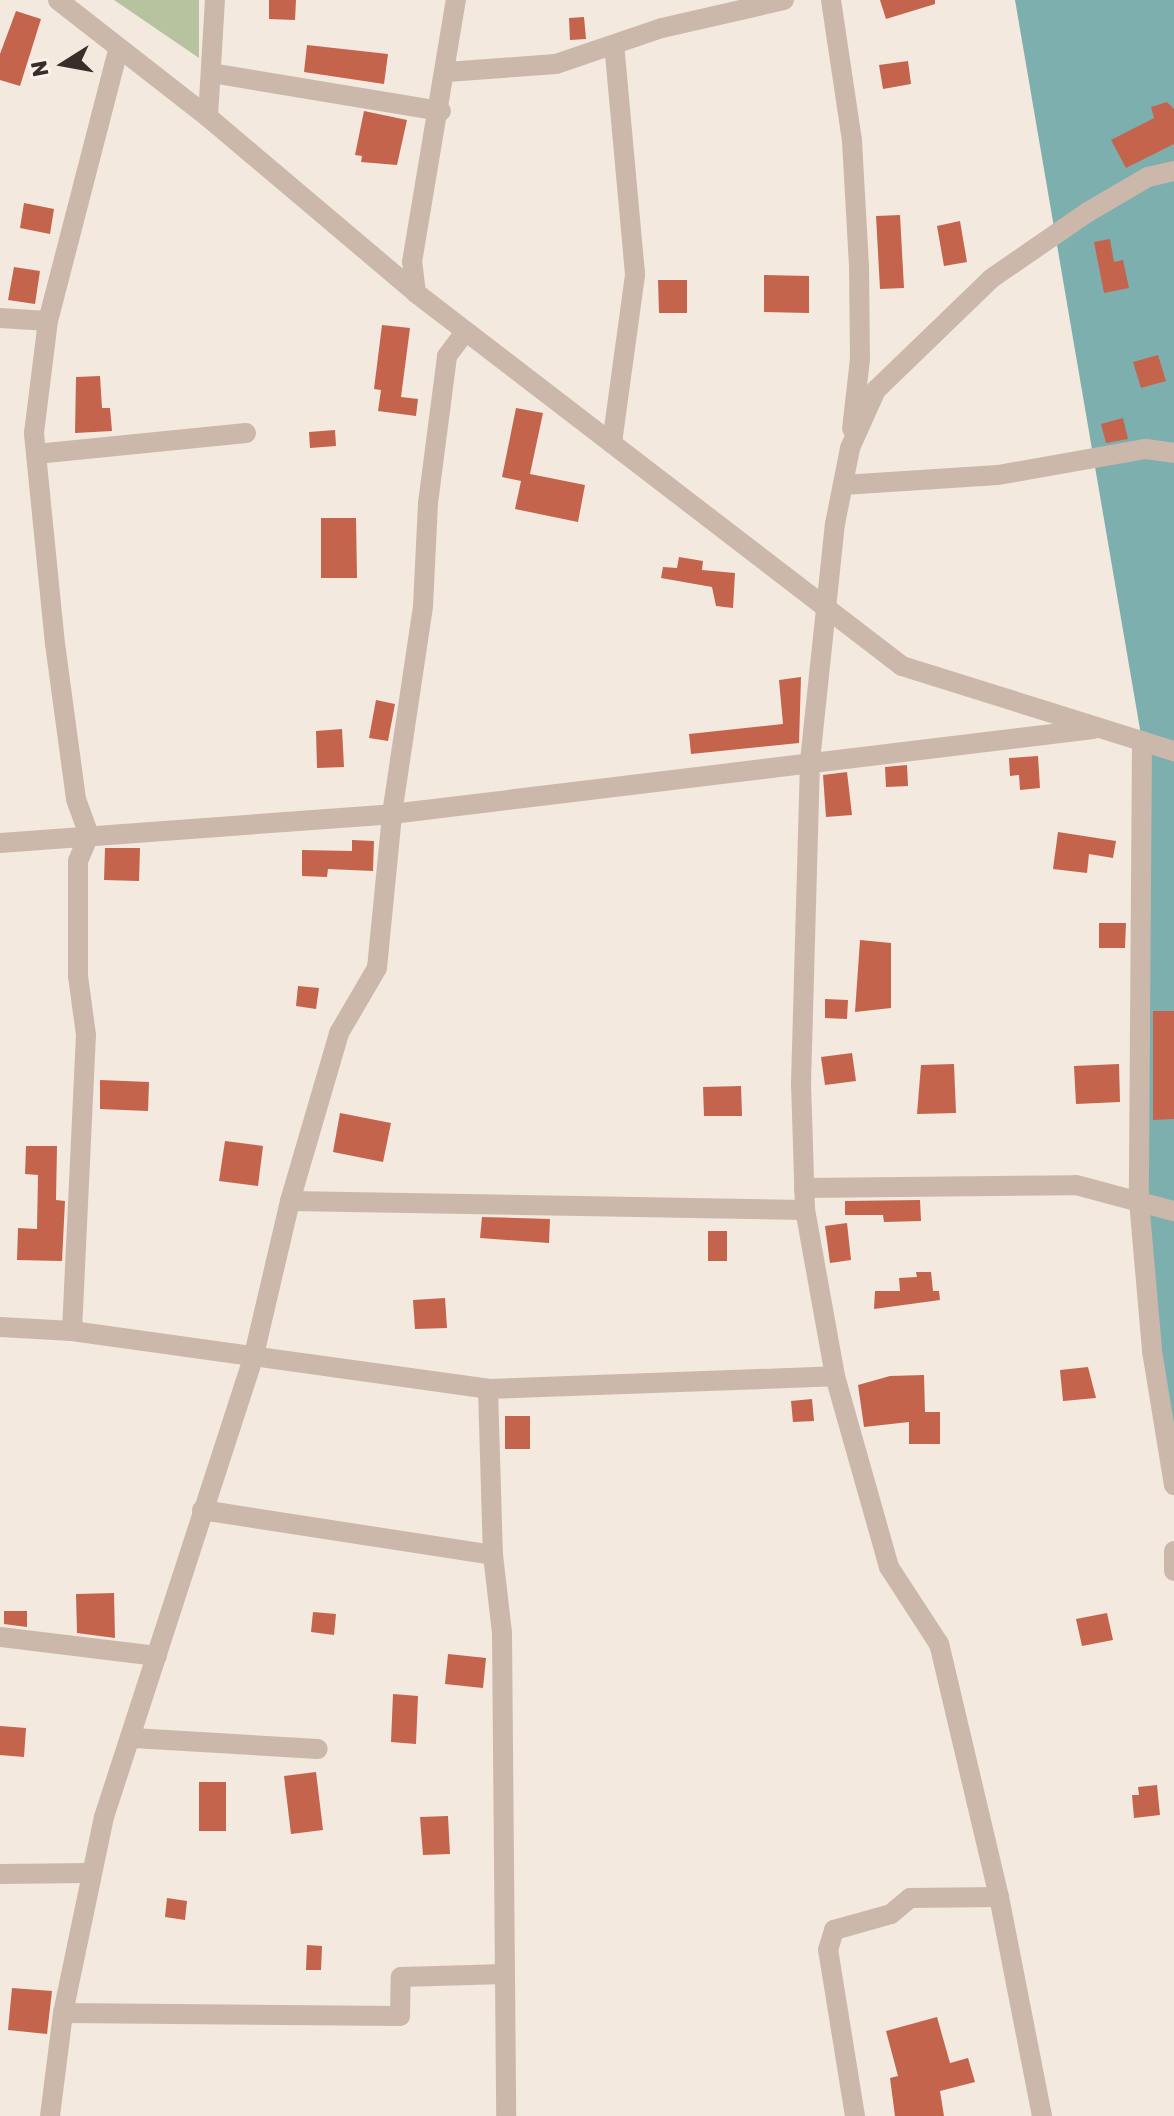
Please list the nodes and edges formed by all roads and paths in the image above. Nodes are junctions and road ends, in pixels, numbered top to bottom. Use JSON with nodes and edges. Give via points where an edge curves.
{"nodes":[{"id":1,"x":58,"y":0,"type":"edge"},
{"id":2,"x":215,"y":0,"type":"edge"},
{"id":3,"x":456,"y":0,"type":"edge"},
{"id":4,"x":784,"y":0,"type":"edge"},
{"id":5,"x":831,"y":0,"type":"edge"},
{"id":6,"x":614,"y":45,"type":"junction"},
{"id":7,"x":118,"y":50,"type":"junction"},
{"id":8,"x":447,"y":72,"type":"junction"},
{"id":9,"x":211,"y":73,"type":"junction"},
{"id":10,"x":441,"y":111,"type":"junction"},
{"id":11,"x":208,"y":117,"type":"junction"},
{"id":12,"x":1174,"y":171,"type":"edge"},
{"id":13,"x":416,"y":293,"type":"junction"},
{"id":14,"x":0,"y":318,"type":"edge"},
{"id":15,"x":48,"y":321,"type":"junction"},
{"id":16,"x":466,"y":331,"type":"junction"},
{"id":17,"x":246,"y":433,"type":"dead end"},
{"id":18,"x":612,"y":443,"type":"junction"},
{"id":19,"x":850,"y":448,"type":"junction"},
{"id":20,"x":1174,"y":453,"type":"edge"},
{"id":21,"x":36,"y":454,"type":"junction"},
{"id":22,"x":843,"y":485,"type":"junction"},
{"id":23,"x":823,"y":605,"type":"junction"},
{"id":24,"x":1101,"y":728,"type":"junction"},
{"id":25,"x":1142,"y":741,"type":"junction"},
{"id":26,"x":1174,"y":751,"type":"edge"},
{"id":27,"x":810,"y":761,"type":"junction"},
{"id":28,"x":392,"y":814,"type":"junction"},
{"id":29,"x":89,"y":835,"type":"junction"},
{"id":30,"x":0,"y":843,"type":"edge"},
{"id":31,"x":804,"y":1188,"type":"junction"},
{"id":32,"x":290,"y":1201,"type":"junction"},
{"id":33,"x":1139,"y":1201,"type":"junction"},
{"id":34,"x":805,"y":1210,"type":"junction"},
{"id":35,"x":1174,"y":1211,"type":"edge"},
{"id":36,"x":0,"y":1327,"type":"edge"},
{"id":37,"x":72,"y":1331,"type":"junction"},
{"id":38,"x":253,"y":1359,"type":"junction"},
{"id":39,"x":835,"y":1376,"type":"junction"},
{"id":40,"x":488,"y":1389,"type":"junction"},
{"id":41,"x":1174,"y":1485,"type":"edge"},
{"id":42,"x":202,"y":1510,"type":"junction"},
{"id":43,"x":1174,"y":1551,"type":"edge"},
{"id":44,"x":493,"y":1555,"type":"junction"},
{"id":45,"x":1174,"y":1571,"type":"edge"},
{"id":46,"x":0,"y":1637,"type":"edge"},
{"id":47,"x":157,"y":1656,"type":"junction"},
{"id":48,"x":133,"y":1738,"type":"junction"},
{"id":49,"x":318,"y":1749,"type":"dead end"},
{"id":50,"x":90,"y":1873,"type":"junction"},
{"id":51,"x":0,"y":1874,"type":"edge"},
{"id":52,"x":999,"y":1897,"type":"junction"},
{"id":53,"x":505,"y":1974,"type":"junction"},
{"id":54,"x":63,"y":2013,"type":"junction"},
{"id":55,"x":50,"y":2116,"type":"edge"},
{"id":56,"x":506,"y":2116,"type":"edge"},
{"id":57,"x":855,"y":2116,"type":"edge"},
{"id":58,"x":1042,"y":2116,"type":"edge"}],
"edges":[{"from":1,"to":7,"type":"street"},
{"from":2,"to":9,"type":"street"},
{"from":3,"to":8,"type":"street"},
{"from":4,"to":6,"type":"street"},
{"from":5,"to":19,"type":"street","via":[[852,141],[859,266],[860,359]]},
{"from":6,"to":8,"type":"street","via":[[556,64]]},
{"from":6,"to":18,"type":"street","via":[[635,274]]},
{"from":7,"to":11,"type":"street"},
{"from":7,"to":15,"type":"street"},
{"from":8,"to":10,"type":"street"},
{"from":9,"to":10,"type":"street"},
{"from":9,"to":11,"type":"street"},
{"from":10,"to":13,"type":"street","via":[[412,262]]},
{"from":11,"to":13,"type":"street"},
{"from":12,"to":19,"type":"street","via":[[1148,177],[1088,212],[992,278],[876,390]]},
{"from":13,"to":16,"type":"street"},
{"from":14,"to":15,"type":"street"},
{"from":15,"to":21,"type":"street","via":[[41,354]]},
{"from":16,"to":18,"type":"street"},
{"from":16,"to":28,"type":"street","via":[[447,356],[428,503],[423,606]]},
{"from":17,"to":21,"type":"street"},
{"from":18,"to":23,"type":"street"},
{"from":19,"to":22,"type":"street"},
{"from":20,"to":22,"type":"street","via":[[1146,449],[998,475]]},
{"from":21,"to":29,"type":"street","via":[[63,706],[76,799]]},
{"from":22,"to":23,"type":"street"},
{"from":23,"to":24,"type":"street","via":[[902,666]]},
{"from":23,"to":27,"type":"street"},
{"from":24,"to":25,"type":"street"},
{"from":24,"to":27,"type":"street"},
{"from":25,"to":26,"type":"street"},
{"from":25,"to":33,"type":"street"},
{"from":27,"to":28,"type":"street"},
{"from":27,"to":31,"type":"street","via":[[801,1084]]},
{"from":28,"to":29,"type":"street"},
{"from":28,"to":32,"type":"street","via":[[377,968],[339,1033]]},
{"from":29,"to":30,"type":"street"},
{"from":29,"to":37,"type":"street","via":[[78,861],[78,976],[86,1035]]},
{"from":31,"to":33,"type":"street","via":[[1076,1185]]},
{"from":31,"to":34,"type":"street"},
{"from":32,"to":34,"type":"street"},
{"from":32,"to":38,"type":"street"},
{"from":33,"to":35,"type":"street"},
{"from":33,"to":41,"type":"street","via":[[1152,1351]]},
{"from":34,"to":39,"type":"street"},
{"from":36,"to":37,"type":"street"},
{"from":37,"to":38,"type":"street"},
{"from":38,"to":40,"type":"street"},
{"from":38,"to":42,"type":"street"},
{"from":39,"to":40,"type":"street"},
{"from":39,"to":52,"type":"street","via":[[889,1567],[939,1644]]},
{"from":40,"to":44,"type":"street"},
{"from":42,"to":44,"type":"street"},
{"from":42,"to":47,"type":"street"},
{"from":43,"to":45,"type":"street"},
{"from":44,"to":53,"type":"street","via":[[502,1633]]},
{"from":46,"to":47,"type":"street"},
{"from":47,"to":48,"type":"street"},
{"from":48,"to":49,"type":"street"},
{"from":48,"to":50,"type":"street"},
{"from":50,"to":51,"type":"street"},
{"from":50,"to":54,"type":"street"},
{"from":52,"to":57,"type":"street","via":[[910,1898],[891,1914],[834,1930],[828,1950]]},
{"from":52,"to":58,"type":"street"},
{"from":53,"to":54,"type":"street","via":[[401,1977],[400,2016]]},
{"from":53,"to":56,"type":"street"},
{"from":54,"to":55,"type":"street"}]}
